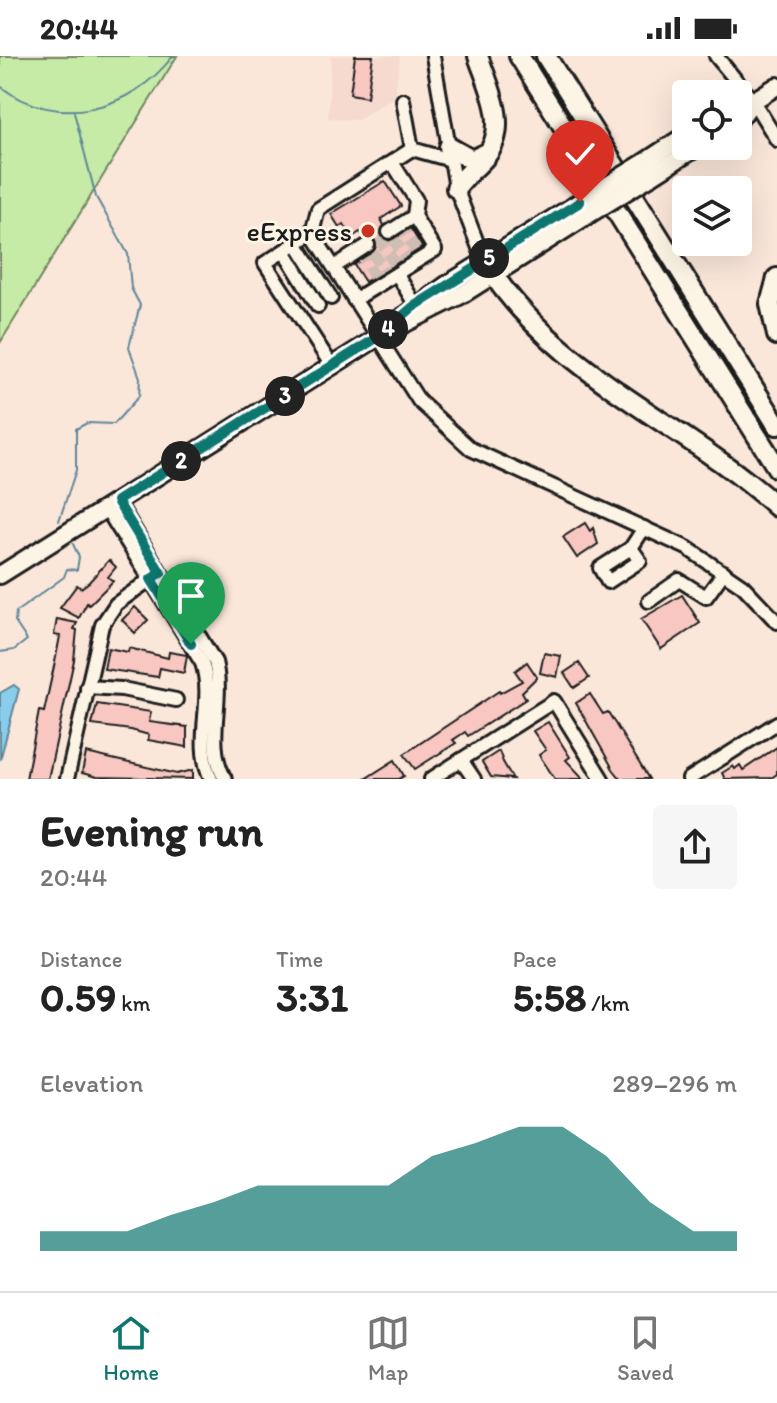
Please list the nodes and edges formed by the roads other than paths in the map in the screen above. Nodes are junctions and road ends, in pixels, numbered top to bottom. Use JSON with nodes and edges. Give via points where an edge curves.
{"nodes":[{"id":1,"x":433,"y":56,"type":"edge"},
{"id":2,"x":478,"y":56,"type":"edge"},
{"id":3,"x":519,"y":56,"type":"edge"},
{"id":4,"x":546,"y":56,"type":"edge"},
{"id":5,"x":716,"y":56,"type":"edge"},
{"id":6,"x":732,"y":80,"type":"edge"},
{"id":7,"x":777,"y":86,"type":"edge"},
{"id":8,"x":752,"y":99,"type":"edge"},
{"id":9,"x":403,"y":100,"type":"dead end"},
{"id":10,"x":752,"y":109,"type":"edge"},
{"id":11,"x":777,"y":140,"type":"edge"},
{"id":12,"x":672,"y":148,"type":"edge"},
{"id":13,"x":412,"y":149,"type":"junction"},
{"id":14,"x":490,"y":151,"type":"junction"},
{"id":15,"x":450,"y":153,"type":"junction"},
{"id":16,"x":672,"y":158,"type":"edge"},
{"id":17,"x":392,"y":162,"type":"junction"},
{"id":18,"x":649,"y":169,"type":"junction"},
{"id":19,"x":456,"y":188,"type":"junction"},
{"id":20,"x":414,"y":216,"type":"junction"},
{"id":21,"x":389,"y":232,"type":"dead end"},
{"id":22,"x":294,"y":245,"type":"junction"},
{"id":23,"x":368,"y":245,"type":"dead end"},
{"id":24,"x":334,"y":267,"type":"junction"},
{"id":25,"x":488,"y":268,"type":"junction"},
{"id":26,"x":397,"y":274,"type":"junction"},
{"id":27,"x":777,"y":278,"type":"edge"},
{"id":28,"x":329,"y":300,"type":"junction"},
{"id":29,"x":354,"y":300,"type":"junction"},
{"id":30,"x":416,"y":306,"type":"junction"},
{"id":31,"x":300,"y":318,"type":"junction"},
{"id":32,"x":777,"y":335,"type":"edge"},
{"id":33,"x":378,"y":337,"type":"junction"},
{"id":34,"x":332,"y":366,"type":"junction"},
{"id":35,"x":777,"y":425,"type":"edge"},
{"id":36,"x":777,"y":468,"type":"edge"},
{"id":37,"x":112,"y":505,"type":"junction"},
{"id":38,"x":777,"y":507,"type":"edge"},
{"id":39,"x":644,"y":528,"type":"junction"},
{"id":40,"x":631,"y":548,"type":"dead end"},
{"id":41,"x":724,"y":572,"type":"junction"},
{"id":42,"x":0,"y":575,"type":"edge"},
{"id":43,"x":156,"y":576,"type":"junction"},
{"id":44,"x":649,"y":601,"type":"dead end"},
{"id":45,"x":777,"y":622,"type":"edge"},
{"id":46,"x":87,"y":687,"type":"junction"},
{"id":47,"x":176,"y":700,"type":"dead end"},
{"id":48,"x":211,"y":716,"type":"junction"},
{"id":49,"x":777,"y":723,"type":"edge"},
{"id":50,"x":461,"y":760,"type":"junction"},
{"id":51,"x":67,"y":779,"type":"edge"},
{"id":52,"x":211,"y":779,"type":"edge"},
{"id":53,"x":225,"y":779,"type":"edge"},
{"id":54,"x":431,"y":779,"type":"edge"},
{"id":55,"x":474,"y":779,"type":"edge"},
{"id":56,"x":602,"y":779,"type":"edge"},
{"id":57,"x":689,"y":779,"type":"edge"}],
"edges":[{"from":1,"to":15,"type":"street"},
{"from":2,"to":14,"type":"highway","via":[[497,117]]},
{"from":3,"to":36,"type":"highway"},
{"from":4,"to":35,"type":"highway"},
{"from":5,"to":6,"type":"street"},
{"from":7,"to":8,"type":"main road"},
{"from":9,"to":13,"type":"street"},
{"from":10,"to":11,"type":"street"},
{"from":12,"to":18,"type":"main road"},
{"from":13,"to":15,"type":"street"},
{"from":13,"to":17,"type":"street"},
{"from":14,"to":15,"type":"highway","via":[[472,160]]},
{"from":14,"to":19,"type":"highway"},
{"from":15,"to":19,"type":"street"},
{"from":16,"to":18,"type":"main road"},
{"from":17,"to":20,"type":"street","via":[[416,200]]},
{"from":17,"to":22,"type":"street","via":[[318,209]]},
{"from":18,"to":25,"type":"main road","bridge":true},
{"from":19,"to":25,"type":"street"},
{"from":20,"to":21,"type":"street"},
{"from":20,"to":26,"type":"street","via":[[435,250]]},
{"from":22,"to":24,"type":"street"},
{"from":22,"to":28,"type":"street"},
{"from":22,"to":28,"type":"street"},
{"from":22,"to":31,"type":"street","via":[[265,263]]},
{"from":23,"to":24,"type":"street"},
{"from":24,"to":28,"type":"street"},
{"from":25,"to":30,"type":"main road"},
{"from":25,"to":33,"type":"main road","via":[[421,317]]},
{"from":25,"to":38,"type":"highway","via":[[521,313],[559,350]]},
{"from":26,"to":29,"type":"street"},
{"from":26,"to":30,"type":"street"},
{"from":27,"to":32,"type":"highway","via":[[770,304]]},
{"from":28,"to":29,"type":"street"},
{"from":28,"to":31,"type":"street"},
{"from":29,"to":33,"type":"street"},
{"from":30,"to":33,"type":"main road"},
{"from":31,"to":34,"type":"street"},
{"from":33,"to":34,"type":"main road"},
{"from":33,"to":39,"type":"street","via":[[419,401],[471,449]]},
{"from":34,"to":37,"type":"main road"},
{"from":37,"to":42,"type":"main road"},
{"from":37,"to":43,"type":"street"},
{"from":39,"to":40,"type":"street"},
{"from":39,"to":41,"type":"street"},
{"from":41,"to":44,"type":"street","via":[[706,597],[679,580]]},
{"from":41,"to":45,"type":"street"},
{"from":43,"to":46,"type":"street","via":[[123,598],[106,618]]},
{"from":43,"to":48,"type":"street","via":[[196,640]]},
{"from":46,"to":47,"type":"street"},
{"from":46,"to":51,"type":"street"},
{"from":48,"to":52,"type":"street","via":[[203,758]]},
{"from":48,"to":53,"type":"street","via":[[215,756]]},
{"from":49,"to":57,"type":"street"},
{"from":50,"to":54,"type":"street"},
{"from":50,"to":55,"type":"street"},
{"from":50,"to":56,"type":"street","via":[[554,701]]}]}
